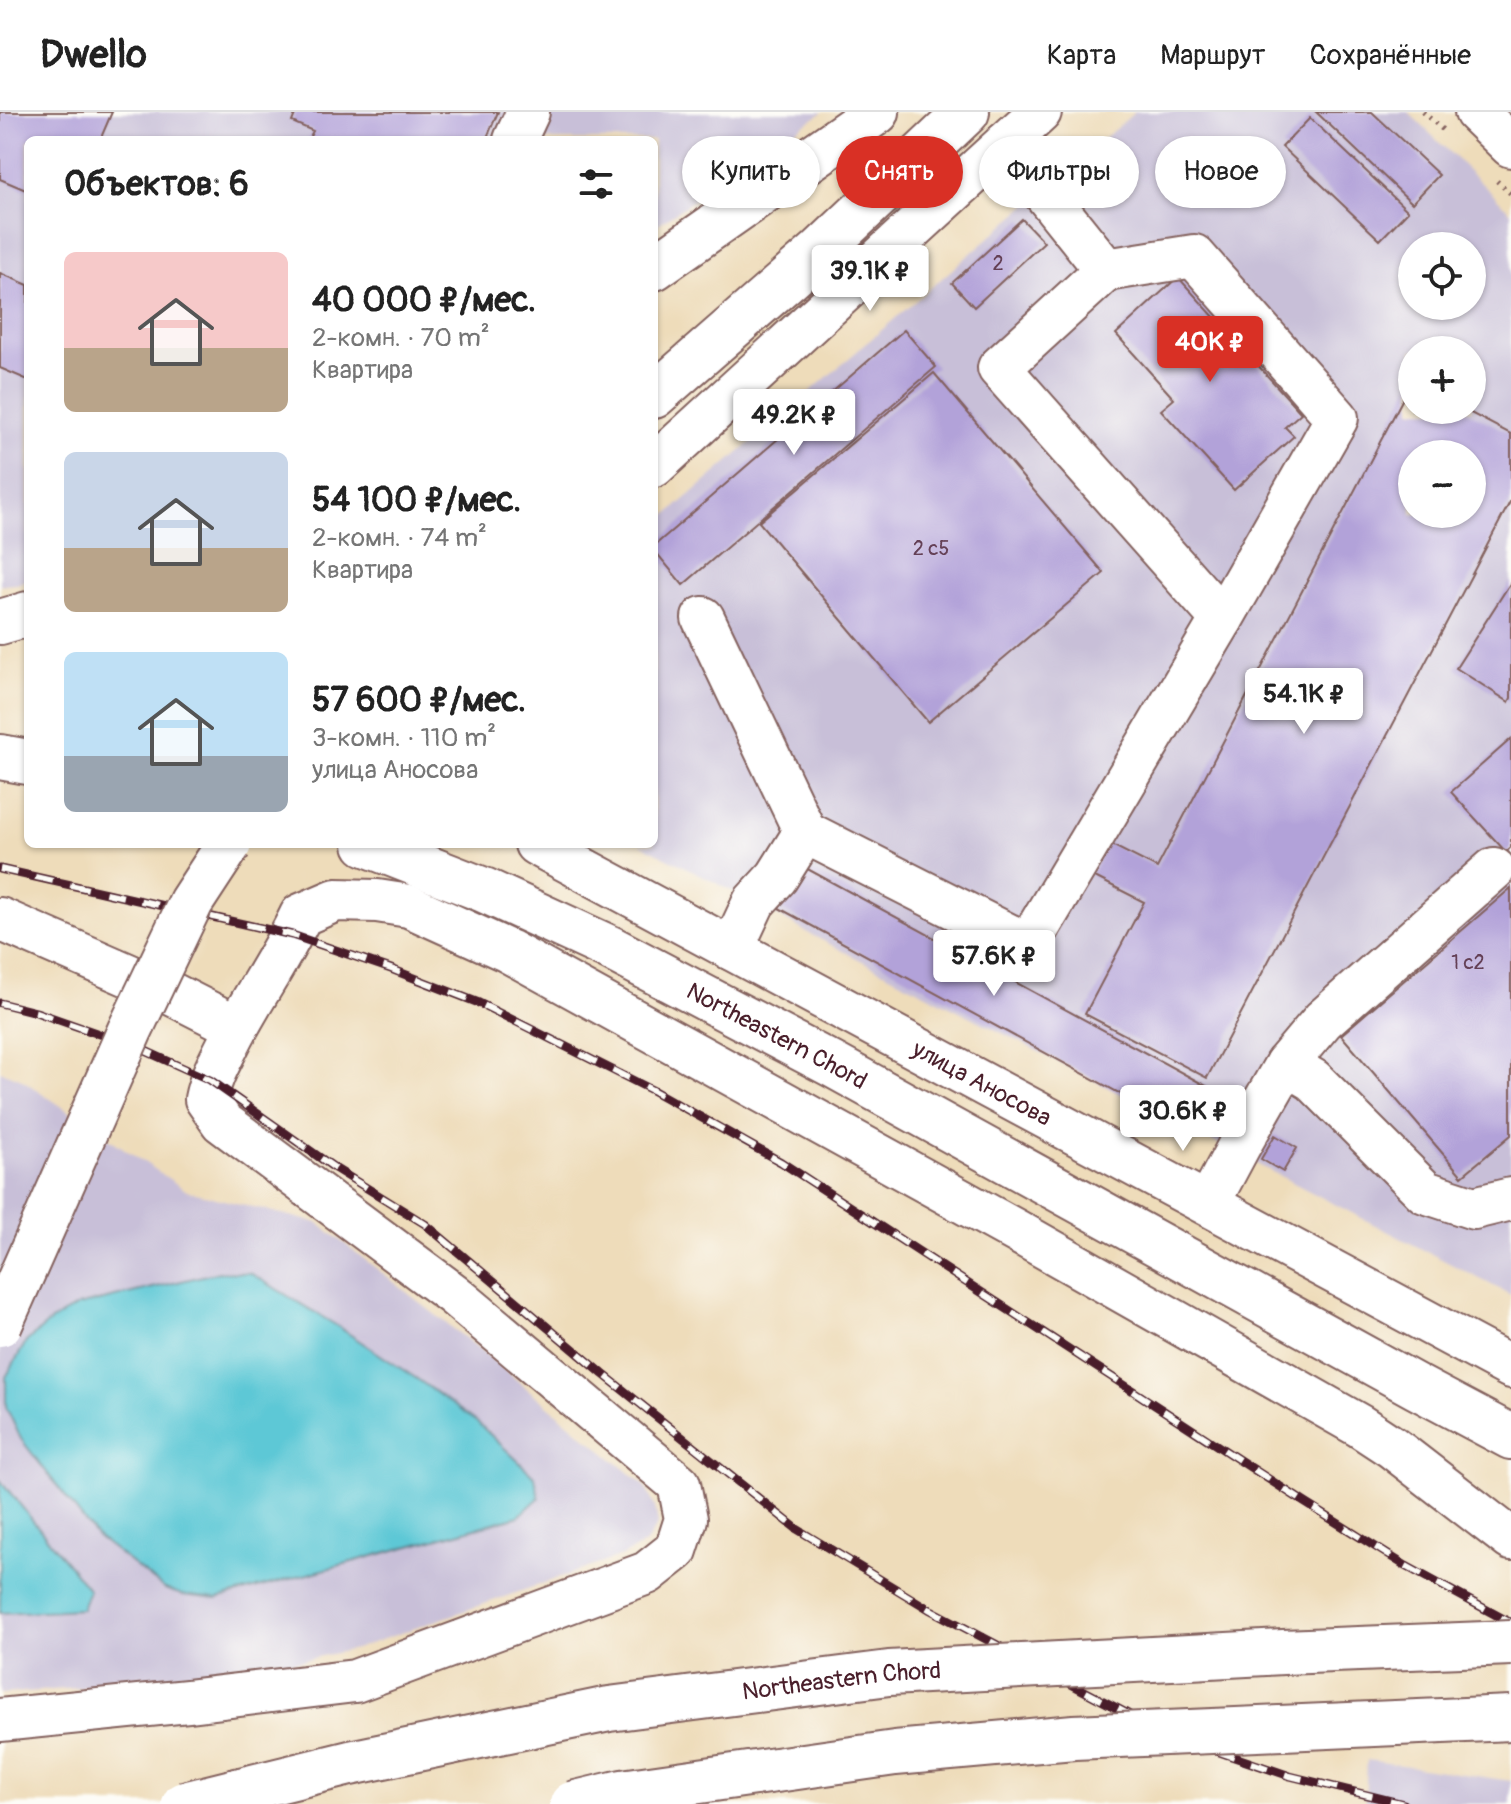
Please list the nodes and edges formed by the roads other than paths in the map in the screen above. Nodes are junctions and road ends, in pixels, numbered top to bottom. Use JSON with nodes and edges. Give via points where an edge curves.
{"nodes":[{"id":1,"x":528,"y":112,"type":"edge"},
{"id":2,"x":877,"y":112,"type":"edge"},
{"id":3,"x":967,"y":112,"type":"edge"},
{"id":4,"x":1040,"y":112,"type":"edge"},
{"id":5,"x":1476,"y":112,"type":"edge"},
{"id":6,"x":517,"y":136,"type":"edge"},
{"id":7,"x":1014,"y":136,"type":"edge"},
{"id":8,"x":1511,"y":146,"type":"edge"},
{"id":9,"x":979,"y":168,"type":"edge"},
{"id":10,"x":1056,"y":208,"type":"edge"},
{"id":11,"x":658,"y":265,"type":"edge"},
{"id":12,"x":1106,"y":270,"type":"junction"},
{"id":13,"x":658,"y":393,"type":"edge"},
{"id":14,"x":658,"y":462,"type":"edge"},
{"id":15,"x":24,"y":615,"type":"edge"},
{"id":16,"x":703,"y":618,"type":"dead end"},
{"id":17,"x":1222,"y":619,"type":"junction"},
{"id":18,"x":0,"y":622,"type":"edge"},
{"id":19,"x":0,"y":757,"type":"edge"},
{"id":20,"x":24,"y":761,"type":"edge"},
{"id":21,"x":805,"y":832,"type":"junction"},
{"id":22,"x":226,"y":848,"type":"edge"},
{"id":23,"x":376,"y":848,"type":"edge"},
{"id":24,"x":543,"y":848,"type":"edge"},
{"id":25,"x":1494,"y":869,"type":"dead end"},
{"id":26,"x":0,"y":919,"type":"edge"},
{"id":27,"x":732,"y":949,"type":"junction"},
{"id":28,"x":237,"y":1027,"type":"junction"},
{"id":29,"x":1286,"y":1064,"type":"junction"},
{"id":30,"x":1511,"y":1199,"type":"edge"},
{"id":31,"x":1208,"y":1204,"type":"junction"},
{"id":32,"x":0,"y":1324,"type":"edge"},
{"id":33,"x":1511,"y":1367,"type":"edge"},
{"id":34,"x":1511,"y":1437,"type":"edge"},
{"id":35,"x":1511,"y":1539,"type":"edge"},
{"id":36,"x":1511,"y":1643,"type":"edge"},
{"id":37,"x":1511,"y":1718,"type":"edge"},
{"id":38,"x":0,"y":1720,"type":"edge"},
{"id":39,"x":184,"y":1804,"type":"edge"},
{"id":40,"x":572,"y":1804,"type":"edge"}],
"edges":[{"from":1,"to":6,"type":"street"},
{"from":2,"to":11,"type":"main road"},
{"from":3,"to":13,"type":"main road","via":[[820,251]]},
{"from":4,"to":7,"type":"street"},
{"from":5,"to":8,"type":"street"},
{"from":9,"to":14,"type":"street"},
{"from":10,"to":12,"type":"street"},
{"from":12,"to":17,"type":"street","via":[[999,368]]},
{"from":12,"to":17,"type":"street","via":[[1194,256],[1337,418]]},
{"from":15,"to":18,"type":"main road"},
{"from":16,"to":21,"type":"street"},
{"from":17,"to":21,"type":"street","via":[[1028,945]]},
{"from":19,"to":20,"type":"main road"},
{"from":21,"to":27,"type":"street","via":[[754,902]]},
{"from":22,"to":32,"type":"main road","bridge":true,"via":[[191,902],[130,1030]]},
{"from":23,"to":34,"type":"main road","name":"Northeastern Chord","via":[[610,948]]},
{"from":24,"to":27,"type":"street","name":"улица Аносова"},
{"from":25,"to":29,"type":"street","via":[[1323,1020]]},
{"from":26,"to":28,"type":"street"},
{"from":27,"to":31,"type":"street","name":"улица Аносова"},
{"from":28,"to":35,"type":"street","via":[[301,915],[336,900],[409,906],[508,951],[1333,1410],[1392,1447]]},
{"from":28,"to":38,"type":"street","via":[[206,1099],[222,1122],[453,1294],[679,1484],[686,1519],[676,1550],[647,1573],[355,1681]]},
{"from":29,"to":30,"type":"street","via":[[1313,1080],[1425,1192],[1474,1208]]},
{"from":29,"to":31,"type":"street"},
{"from":31,"to":33,"type":"street","name":"улица Аносова"},
{"from":36,"to":39,"type":"main road","name":"Northeastern Chord","bridge":true,"via":[[889,1673],[609,1709]]},
{"from":37,"to":40,"type":"main road","bridge":true,"via":[[1074,1737],[895,1753],[622,1792]]}]}
